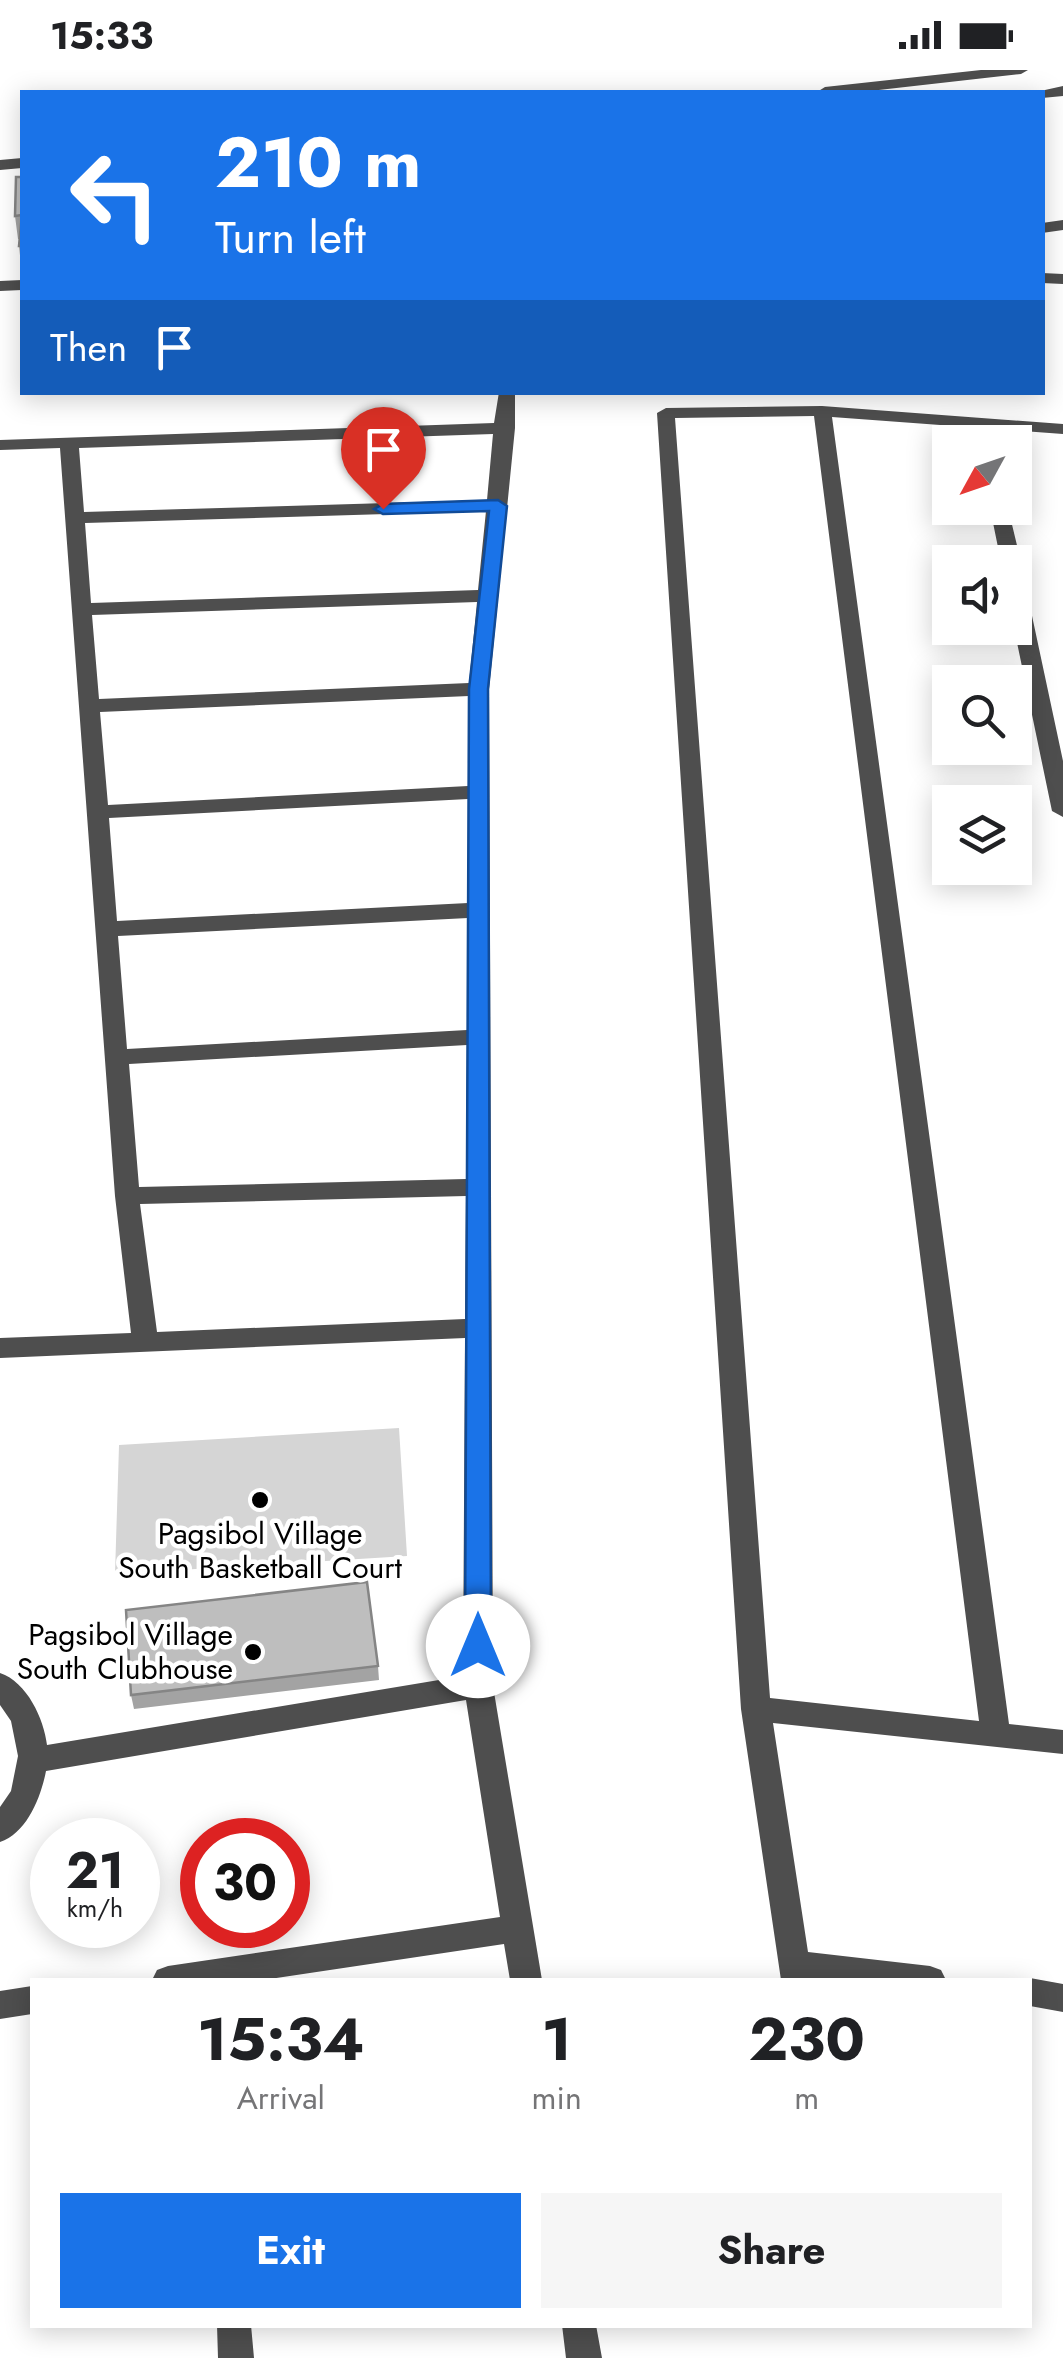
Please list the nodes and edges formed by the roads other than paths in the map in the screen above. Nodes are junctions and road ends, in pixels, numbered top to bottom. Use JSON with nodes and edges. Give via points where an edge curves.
{"nodes":[{"id":1,"x":1022,"y":70,"type":"edge"},
{"id":2,"x":843,"y":90,"type":"edge"},
{"id":3,"x":506,"y":395,"type":"dead end"},
{"id":4,"x":822,"y":411,"type":"junction"},
{"id":5,"x":981,"y":422,"type":"junction"},
{"id":6,"x":982,"y":425,"type":"edge"},
{"id":7,"x":506,"y":428,"type":"junction"},
{"id":8,"x":1063,"y":429,"type":"edge"},
{"id":9,"x":70,"y":442,"type":"junction"},
{"id":10,"x":0,"y":444,"type":"edge"},
{"id":11,"x":498,"y":506,"type":"junction"},
{"id":12,"x":76,"y":518,"type":"junction"},
{"id":13,"x":488,"y":596,"type":"junction"},
{"id":14,"x":82,"y":609,"type":"junction"},
{"id":15,"x":1028,"y":645,"type":"edge"},
{"id":16,"x":479,"y":689,"type":"junction"},
{"id":17,"x":90,"y":706,"type":"junction"},
{"id":18,"x":478,"y":792,"type":"junction"},
{"id":19,"x":1063,"y":811,"type":"edge"},
{"id":20,"x":97,"y":812,"type":"junction"},
{"id":21,"x":478,"y":910,"type":"junction"},
{"id":22,"x":107,"y":930,"type":"junction"},
{"id":23,"x":478,"y":1037,"type":"junction"},
{"id":24,"x":117,"y":1057,"type":"junction"},
{"id":25,"x":476,"y":1187,"type":"junction"},
{"id":26,"x":127,"y":1196,"type":"junction"},
{"id":27,"x":480,"y":1328,"type":"junction"},
{"id":28,"x":145,"y":1342,"type":"junction"},
{"id":29,"x":0,"y":1348,"type":"edge"},
{"id":30,"x":0,"y":1685,"type":"edge"},
{"id":31,"x":478,"y":1686,"type":"junction"},
{"id":32,"x":756,"y":1710,"type":"junction"},
{"id":33,"x":996,"y":1735,"type":"junction"},
{"id":34,"x":1063,"y":1742,"type":"edge"},
{"id":35,"x":34,"y":1760,"type":"junction"},
{"id":36,"x":0,"y":1829,"type":"edge"},
{"id":37,"x":518,"y":1928,"type":"junction"},
{"id":38,"x":795,"y":1972,"type":"edge"},
{"id":39,"x":209,"y":1977,"type":"edge"},
{"id":40,"x":526,"y":1978,"type":"edge"},
{"id":41,"x":896,"y":1978,"type":"edge"},
{"id":42,"x":1032,"y":1992,"type":"edge"},
{"id":43,"x":1063,"y":1998,"type":"edge"},
{"id":44,"x":30,"y":2000,"type":"edge"},
{"id":45,"x":0,"y":2005,"type":"edge"},
{"id":46,"x":234,"y":2328,"type":"edge"},
{"id":47,"x":579,"y":2328,"type":"edge"},
{"id":48,"x":236,"y":2358,"type":"edge"},
{"id":49,"x":584,"y":2358,"type":"edge"}],
"edges":[{"from":1,"to":2,"type":"street"},
{"from":3,"to":7,"type":"street"},
{"from":4,"to":5,"type":"street"},
{"from":4,"to":32,"type":"street","via":[[666,413]]},
{"from":4,"to":33,"type":"street"},
{"from":5,"to":6,"type":"street"},
{"from":5,"to":8,"type":"street"},
{"from":7,"to":9,"type":"street"},
{"from":7,"to":11,"type":"street"},
{"from":9,"to":10,"type":"street"},
{"from":9,"to":12,"type":"street"},
{"from":11,"to":12,"type":"street"},
{"from":11,"to":13,"type":"street"},
{"from":12,"to":14,"type":"street"},
{"from":13,"to":14,"type":"street"},
{"from":13,"to":16,"type":"street"},
{"from":14,"to":17,"type":"street"},
{"from":15,"to":19,"type":"street"},
{"from":16,"to":17,"type":"street"},
{"from":16,"to":18,"type":"street"},
{"from":17,"to":20,"type":"street"},
{"from":18,"to":20,"type":"street"},
{"from":18,"to":21,"type":"street"},
{"from":20,"to":22,"type":"street"},
{"from":21,"to":22,"type":"street"},
{"from":21,"to":23,"type":"street"},
{"from":22,"to":24,"type":"street"},
{"from":23,"to":24,"type":"street"},
{"from":23,"to":25,"type":"street"},
{"from":24,"to":26,"type":"street"},
{"from":25,"to":26,"type":"street"},
{"from":25,"to":27,"type":"street"},
{"from":26,"to":28,"type":"street"},
{"from":27,"to":28,"type":"street"},
{"from":27,"to":31,"type":"street"},
{"from":28,"to":29,"type":"street"},
{"from":30,"to":35,"type":"street","via":[[32,1728]]},
{"from":31,"to":35,"type":"street"},
{"from":31,"to":37,"type":"street"},
{"from":32,"to":33,"type":"street"},
{"from":32,"to":38,"type":"street"},
{"from":33,"to":34,"type":"street"},
{"from":35,"to":36,"type":"street","via":[[26,1794]]},
{"from":37,"to":39,"type":"street"},
{"from":37,"to":40,"type":"street"},
{"from":38,"to":41,"type":"street"},
{"from":42,"to":43,"type":"street"},
{"from":44,"to":45,"type":"street"},
{"from":46,"to":48,"type":"street"},
{"from":47,"to":49,"type":"street"}]}
